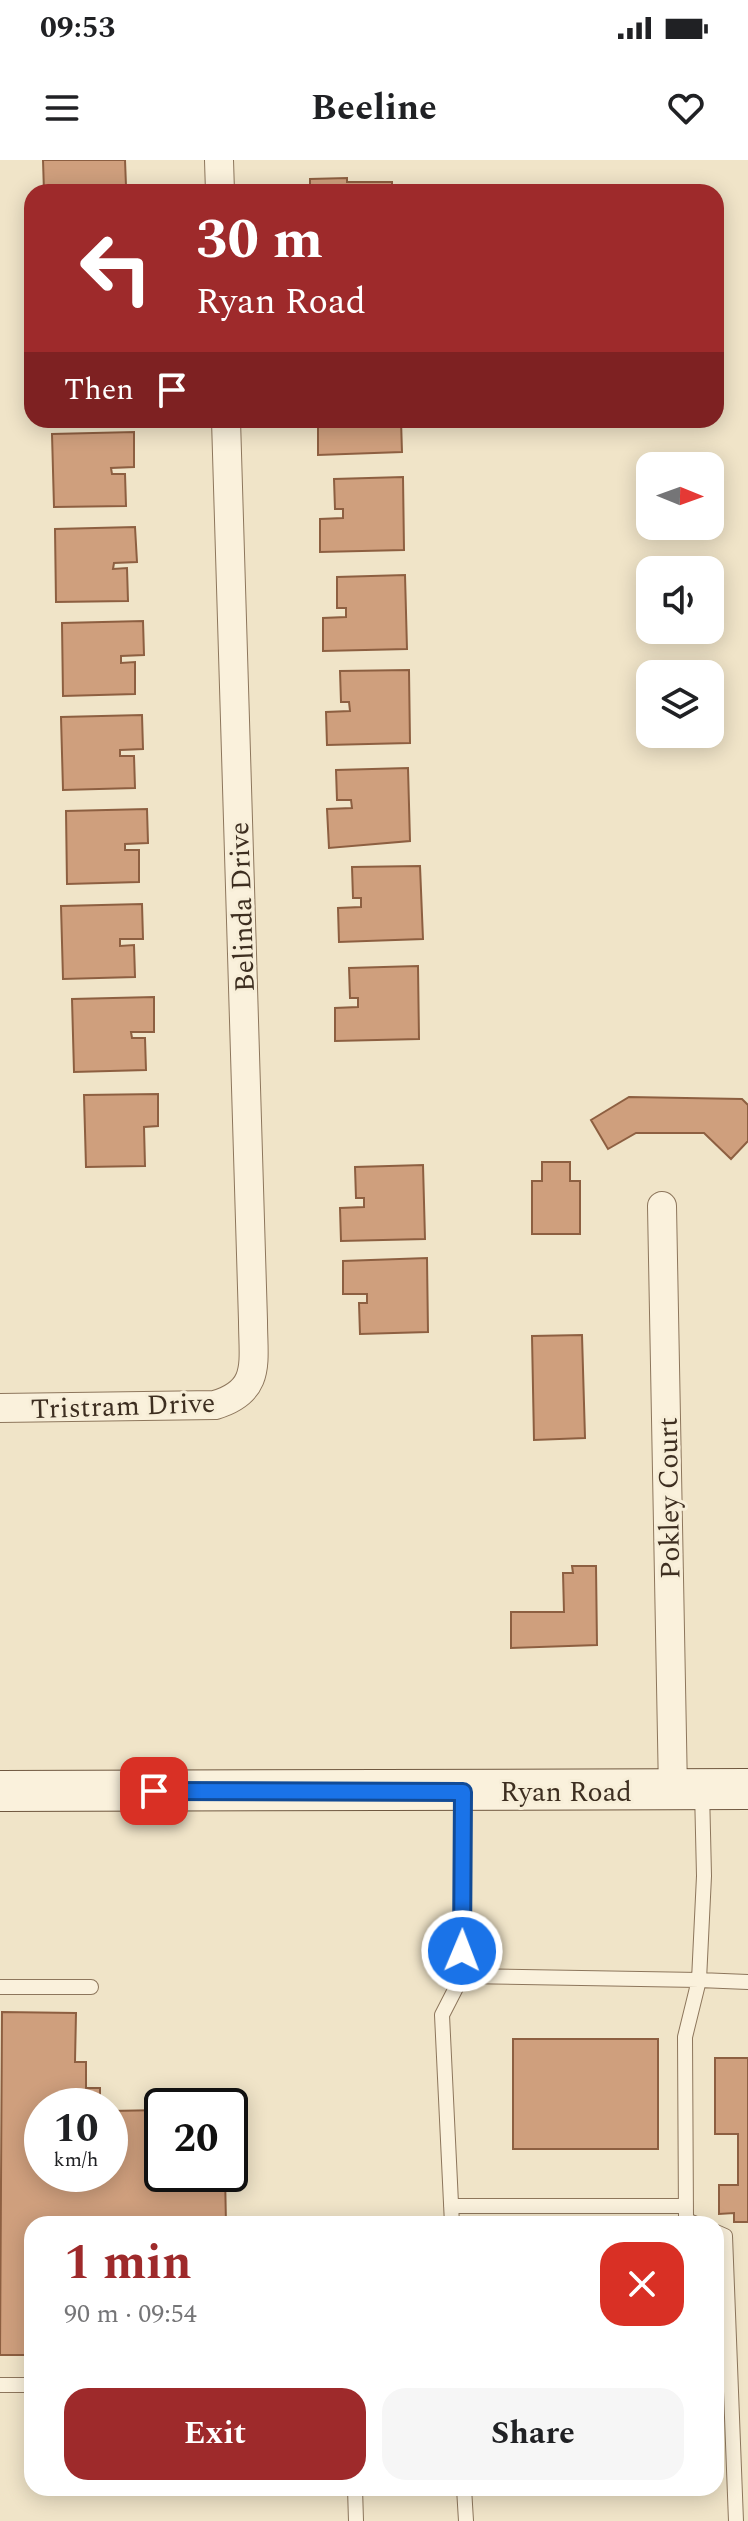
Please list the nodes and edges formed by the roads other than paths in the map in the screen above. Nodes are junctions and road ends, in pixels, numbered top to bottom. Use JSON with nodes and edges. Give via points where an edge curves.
{"nodes":[{"id":1,"x":219,"y":160,"type":"edge"},
{"id":2,"x":220,"y":184,"type":"edge"},
{"id":3,"x":226,"y":428,"type":"edge"},
{"id":4,"x":662,"y":1206,"type":"dead end"},
{"id":5,"x":244,"y":1393,"type":"joint"},
{"id":6,"x":0,"y":1408,"type":"edge"},
{"id":7,"x":748,"y":1789,"type":"edge"},
{"id":8,"x":687,"y":1790,"type":"junction"},
{"id":9,"x":0,"y":1791,"type":"edge"},
{"id":10,"x":463,"y":1792,"type":"junction"},
{"id":11,"x":462,"y":1976,"type":"junction"},
{"id":12,"x":699,"y":1980,"type":"junction"},
{"id":13,"x":748,"y":1982,"type":"edge"},
{"id":14,"x":0,"y":1987,"type":"edge"},
{"id":15,"x":91,"y":1987,"type":"dead end"},
{"id":16,"x":451,"y":2206,"type":"junction"},
{"id":17,"x":686,"y":2206,"type":"junction"},
{"id":18,"x":452,"y":2216,"type":"edge"},
{"id":19,"x":686,"y":2216,"type":"edge"},
{"id":20,"x":724,"y":2236,"type":"edge"},
{"id":21,"x":0,"y":2385,"type":"edge"},
{"id":22,"x":24,"y":2385,"type":"edge"},
{"id":23,"x":355,"y":2496,"type":"edge"},
{"id":24,"x":464,"y":2496,"type":"edge"},
{"id":25,"x":356,"y":2521,"type":"edge"},
{"id":26,"x":466,"y":2521,"type":"edge"},
{"id":27,"x":736,"y":2521,"type":"edge"}],
"edges":[{"from":1,"to":2,"type":"street"},
{"from":3,"to":5,"type":"street","name":"Belinda Drive","via":[[253,1321],[253,1368]]},
{"from":4,"to":8,"type":"street","name":"Pokley Court"},
{"from":5,"to":6,"type":"street","name":"Tristram Drive","via":[[200,1407]]},
{"from":7,"to":8,"type":"main road","name":"Ryan Road"},
{"from":8,"to":10,"type":"main road","name":"Ryan Road"},
{"from":8,"to":12,"type":"lane","via":[[704,1876]]},
{"from":9,"to":10,"type":"main road","name":"Ryan Road"},
{"from":10,"to":11,"type":"lane"},
{"from":11,"to":12,"type":"lane"},
{"from":11,"to":16,"type":"lane","via":[[442,2015]]},
{"from":12,"to":13,"type":"lane"},
{"from":12,"to":17,"type":"lane","via":[[685,2037]]},
{"from":14,"to":15,"type":"lane"},
{"from":16,"to":17,"type":"lane"},
{"from":16,"to":18,"type":"lane"},
{"from":17,"to":19,"type":"lane"},
{"from":20,"to":27,"type":"lane"},
{"from":21,"to":22,"type":"lane"},
{"from":23,"to":25,"type":"lane"},
{"from":24,"to":26,"type":"lane"}]}
